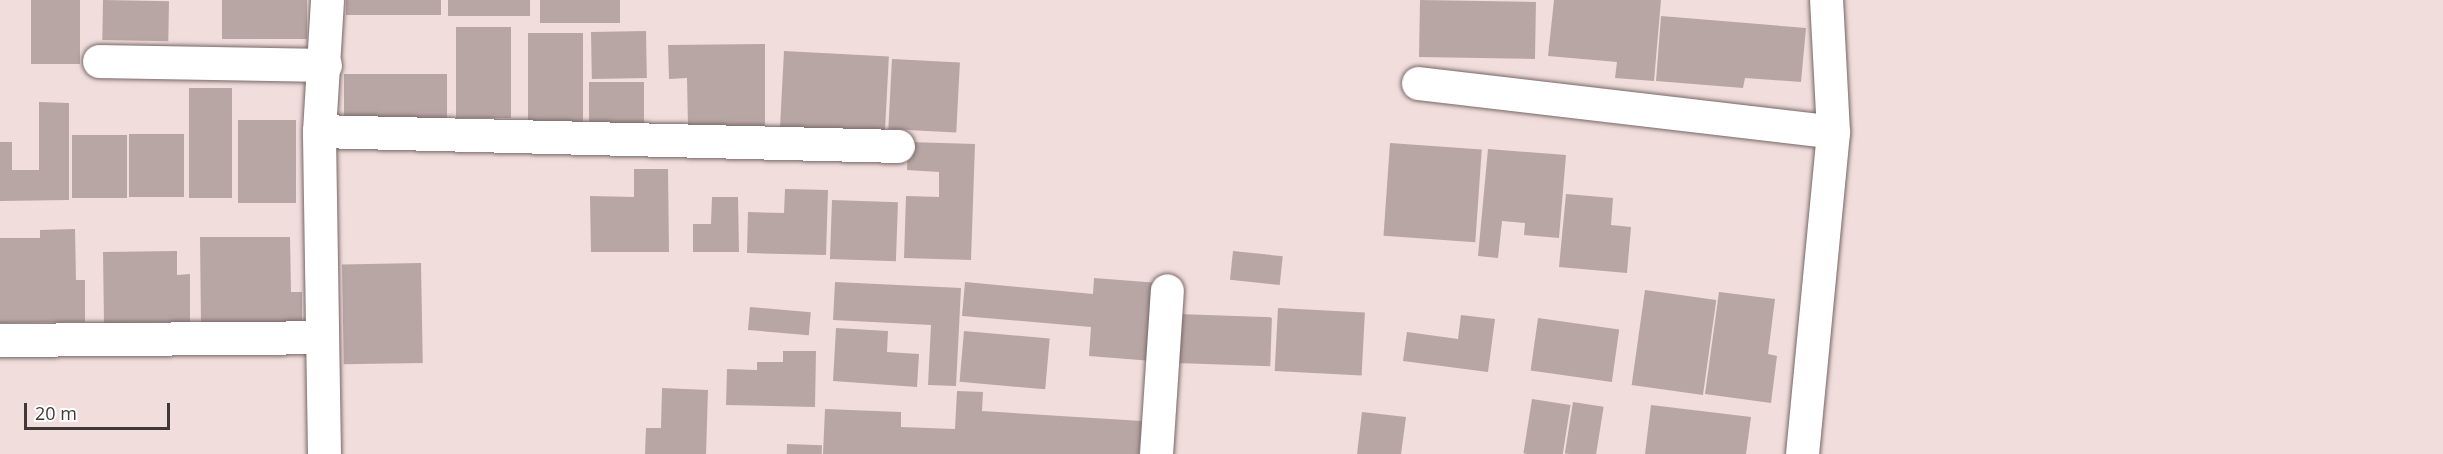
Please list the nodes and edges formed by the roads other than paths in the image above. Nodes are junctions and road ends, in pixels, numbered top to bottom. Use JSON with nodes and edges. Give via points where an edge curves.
{"nodes":[{"id":1,"x":327,"y":0,"type":"edge"},
{"id":2,"x":1826,"y":0,"type":"edge"},
{"id":3,"x":99,"y":61,"type":"dead end"},
{"id":4,"x":325,"y":65,"type":"junction"},
{"id":5,"x":1418,"y":83,"type":"dead end"},
{"id":6,"x":319,"y":131,"type":"junction"},
{"id":7,"x":1833,"y":132,"type":"junction"},
{"id":8,"x":898,"y":146,"type":"dead end"},
{"id":9,"x":1167,"y":290,"type":"dead end"},
{"id":10,"x":321,"y":337,"type":"junction"},
{"id":11,"x":0,"y":340,"type":"edge"},
{"id":12,"x":324,"y":454,"type":"edge"},
{"id":13,"x":1156,"y":454,"type":"edge"},
{"id":14,"x":1802,"y":454,"type":"edge"}],
"edges":[{"from":1,"to":4,"type":"street"},
{"from":2,"to":7,"type":"street"},
{"from":3,"to":4,"type":"street"},
{"from":4,"to":6,"type":"street"},
{"from":5,"to":7,"type":"street"},
{"from":6,"to":8,"type":"street"},
{"from":6,"to":10,"type":"street"},
{"from":7,"to":14,"type":"street"},
{"from":9,"to":13,"type":"street"},
{"from":10,"to":11,"type":"street"},
{"from":10,"to":12,"type":"street"}]}
